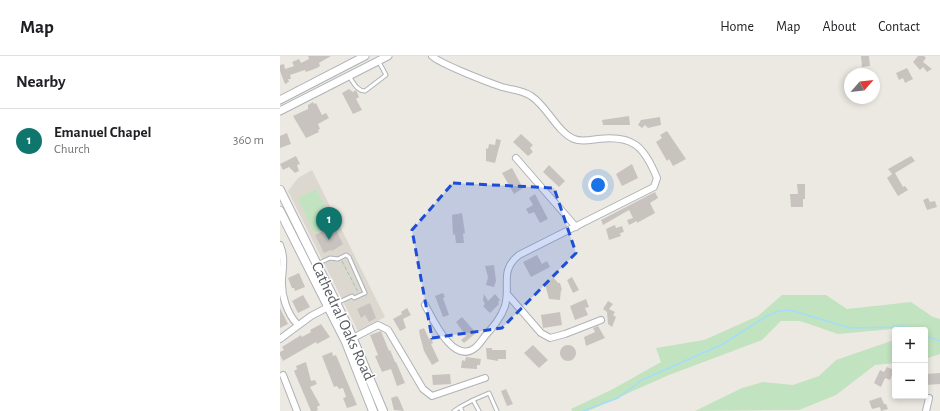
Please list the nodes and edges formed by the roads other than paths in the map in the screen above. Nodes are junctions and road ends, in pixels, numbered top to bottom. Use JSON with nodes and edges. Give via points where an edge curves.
{"nodes":[{"id":1,"x":365,"y":56,"type":"edge"},
{"id":2,"x":388,"y":56,"type":"edge"},
{"id":3,"x":432,"y":56,"type":"edge"},
{"id":4,"x":378,"y":61,"type":"junction"},
{"id":5,"x":349,"y":76,"type":"junction"},
{"id":6,"x":280,"y":100,"type":"edge"},
{"id":7,"x":280,"y":111,"type":"edge"},
{"id":8,"x":516,"y":158,"type":"dead end"},
{"id":9,"x":280,"y":190,"type":"edge"},
{"id":10,"x":280,"y":211,"type":"edge"},
{"id":11,"x":576,"y":227,"type":"junction"},
{"id":12,"x":280,"y":245,"type":"edge"},
{"id":13,"x":317,"y":264,"type":"junction"},
{"id":14,"x":507,"y":294,"type":"junction"},
{"id":15,"x":336,"y":303,"type":"junction"},
{"id":16,"x":425,"y":305,"type":"dead end"},
{"id":17,"x":328,"y":307,"type":"junction"},
{"id":18,"x":600,"y":320,"type":"dead end"},
{"id":19,"x":298,"y":325,"type":"junction"},
{"id":20,"x":353,"y":338,"type":"junction"},
{"id":21,"x":280,"y":339,"type":"edge"},
{"id":22,"x":283,"y":375,"type":"dead end"},
{"id":23,"x":485,"y":378,"type":"dead end"},
{"id":24,"x":929,"y":398,"type":"dead end"},
{"id":25,"x":473,"y":400,"type":"junction"},
{"id":26,"x":460,"y":407,"type":"junction"},
{"id":27,"x":297,"y":411,"type":"edge"},
{"id":28,"x":373,"y":411,"type":"edge"},
{"id":29,"x":383,"y":411,"type":"edge"},
{"id":30,"x":454,"y":411,"type":"edge"},
{"id":31,"x":462,"y":411,"type":"edge"},
{"id":32,"x":479,"y":411,"type":"edge"},
{"id":33,"x":497,"y":411,"type":"edge"},
{"id":34,"x":926,"y":411,"type":"edge"}],
"edges":[{"from":1,"to":6,"type":"street"},
{"from":2,"to":4,"type":"street"},
{"from":3,"to":11,"type":"street","via":[[495,85],[532,96],[567,136],[574,140],[624,139],[644,152],[657,178],[654,187]]},
{"from":4,"to":5,"type":"street"},
{"from":4,"to":5,"type":"lane","via":[[386,75],[365,91],[359,89]]},
{"from":5,"to":7,"type":"street"},
{"from":8,"to":11,"type":"street"},
{"from":9,"to":13,"type":"main road","name":"Cathedral Oaks Road"},
{"from":10,"to":17,"type":"main road","name":"Cathedral Oaks Road"},
{"from":11,"to":14,"type":"street","via":[[519,255],[512,261],[508,267]]},
{"from":12,"to":19,"type":"street","via":[[284,259],[282,293],[290,315]]},
{"from":13,"to":15,"type":"main road","name":"Cathedral Oaks Road"},
{"from":13,"to":15,"type":"lane","via":[[330,258],[348,256],[366,291],[357,298],[352,296]]},
{"from":14,"to":16,"type":"street","via":[[500,317],[475,348],[464,352],[446,340]]},
{"from":14,"to":18,"type":"street","via":[[541,333],[550,338]]},
{"from":15,"to":17,"type":"street"},
{"from":15,"to":20,"type":"main road","name":"Cathedral Oaks Road"},
{"from":17,"to":19,"type":"street"},
{"from":17,"to":28,"type":"main road","name":"Cathedral Oaks Road","via":[[346,342]]},
{"from":19,"to":21,"type":"street"},
{"from":20,"to":23,"type":"street","via":[[378,326],[388,330],[423,389],[432,396]]},
{"from":20,"to":29,"type":"main road","name":"Cathedral Oaks Road"},
{"from":22,"to":27,"type":"street"},
{"from":24,"to":34,"type":"street"},
{"from":25,"to":26,"type":"lane"},
{"from":25,"to":32,"type":"lane"},
{"from":25,"to":33,"type":"lane","via":[[489,393]]},
{"from":26,"to":30,"type":"lane"},
{"from":26,"to":31,"type":"lane"}]}
